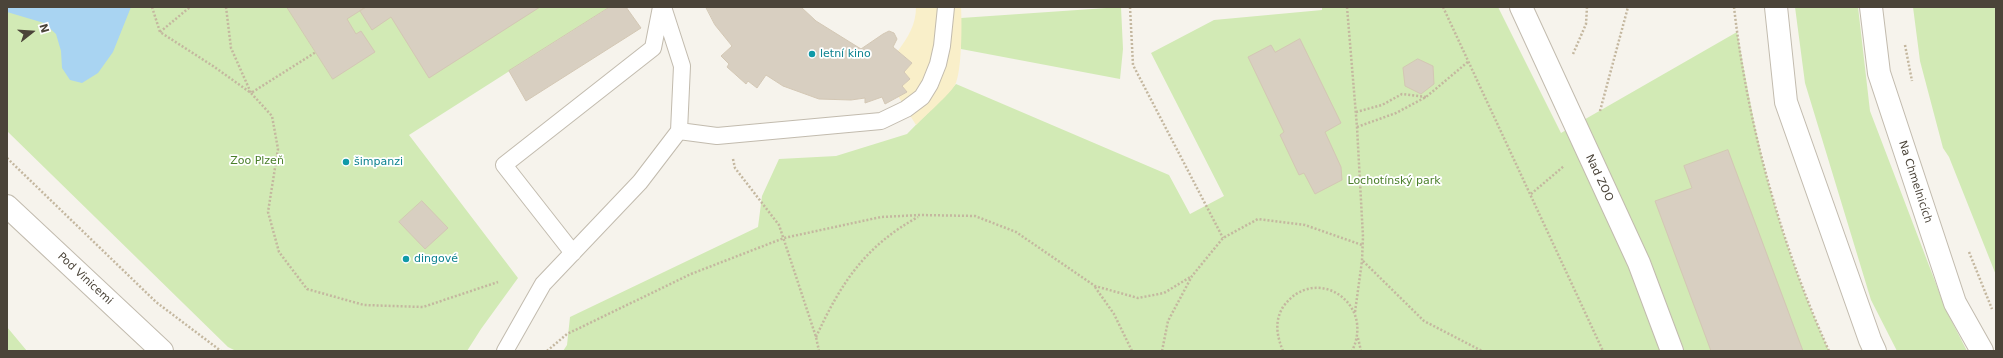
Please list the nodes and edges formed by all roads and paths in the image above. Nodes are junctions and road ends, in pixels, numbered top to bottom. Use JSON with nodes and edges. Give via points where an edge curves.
{"nodes":[{"id":1,"x":152,"y":7,"type":"edge"},
{"id":2,"x":190,"y":7,"type":"edge"},
{"id":3,"x":226,"y":7,"type":"edge"},
{"id":4,"x":662,"y":7,"type":"edge"},
{"id":5,"x":946,"y":7,"type":"edge"},
{"id":6,"x":1130,"y":7,"type":"edge"},
{"id":7,"x":1347,"y":7,"type":"edge"},
{"id":8,"x":1443,"y":7,"type":"edge"},
{"id":9,"x":1521,"y":7,"type":"edge"},
{"id":10,"x":1586,"y":7,"type":"edge"},
{"id":11,"x":1628,"y":7,"type":"edge"},
{"id":12,"x":1734,"y":7,"type":"edge"},
{"id":13,"x":1776,"y":7,"type":"edge"},
{"id":14,"x":1871,"y":7,"type":"edge"},
{"id":15,"x":160,"y":32,"type":"junction"},
{"id":16,"x":316,"y":52,"type":"dead end"},
{"id":17,"x":1469,"y":61,"type":"junction"},
{"id":18,"x":1556,"y":84,"type":"junction"},
{"id":19,"x":251,"y":94,"type":"junction"},
{"id":20,"x":1426,"y":97,"type":"junction"},
{"id":21,"x":1356,"y":112,"type":"junction"},
{"id":22,"x":1600,"y":112,"type":"dead end"},
{"id":23,"x":1357,"y":127,"type":"junction"},
{"id":24,"x":679,"y":131,"type":"junction"},
{"id":25,"x":729,"y":134,"type":"junction"},
{"id":26,"x":1585,"y":146,"type":"junction"},
{"id":27,"x":7,"y":158,"type":"edge"},
{"id":28,"x":1530,"y":194,"type":"junction"},
{"id":29,"x":7,"y":206,"type":"edge"},
{"id":30,"x":920,"y":215,"type":"junction"},
{"id":31,"x":784,"y":238,"type":"junction"},
{"id":32,"x":1223,"y":238,"type":"junction"},
{"id":33,"x":1362,"y":245,"type":"junction"},
{"id":34,"x":573,"y":253,"type":"junction"},
{"id":35,"x":1362,"y":260,"type":"junction"},
{"id":36,"x":1192,"y":276,"type":"junction"},
{"id":37,"x":498,"y":282,"type":"dead end"},
{"id":38,"x":1095,"y":286,"type":"junction"},
{"id":39,"x":1355,"y":312,"type":"junction"},
{"id":40,"x":816,"y":337,"type":"junction"},
{"id":41,"x":1358,"y":338,"type":"junction"},
{"id":42,"x":162,"y":351,"type":"edge"},
{"id":43,"x":221,"y":351,"type":"edge"},
{"id":44,"x":505,"y":351,"type":"edge"},
{"id":45,"x":547,"y":351,"type":"edge"},
{"id":46,"x":819,"y":351,"type":"edge"},
{"id":47,"x":1132,"y":351,"type":"edge"},
{"id":48,"x":1162,"y":351,"type":"edge"},
{"id":49,"x":1283,"y":351,"type":"edge"},
{"id":50,"x":1352,"y":351,"type":"edge"},
{"id":51,"x":1361,"y":351,"type":"edge"},
{"id":52,"x":1482,"y":351,"type":"edge"},
{"id":53,"x":1603,"y":351,"type":"edge"},
{"id":54,"x":1672,"y":351,"type":"edge"},
{"id":55,"x":1828,"y":351,"type":"edge"},
{"id":56,"x":1875,"y":351,"type":"edge"},
{"id":57,"x":1982,"y":351,"type":"edge"}],
"edges":[{"from":1,"to":15,"type":"path"},
{"from":2,"to":15,"type":"path"},
{"from":3,"to":19,"type":"path","via":[[231,48]]},
{"from":4,"to":24,"type":"lane","via":[[682,66]]},
{"from":4,"to":34,"type":"lane","via":[[653,48],[504,165]]},
{"from":5,"to":25,"type":"lane","via":[[938,64],[922,97],[906,109],[881,121]]},
{"from":6,"to":32,"type":"path","via":[[1133,65]]},
{"from":7,"to":21,"type":"path"},
{"from":8,"to":17,"type":"path"},
{"from":9,"to":18,"type":"street","name":"Nad ZOO"},
{"from":10,"to":18,"type":"path","via":[[1586,24]]},
{"from":11,"to":22,"type":"path"},
{"from":12,"to":55,"type":"path","via":[[1739,51],[1762,158],[1786,238]]},
{"from":13,"to":56,"type":"street","via":[[1786,102]]},
{"from":14,"to":57,"type":"street","name":"Na Chmelnicích","via":[[1879,73],[1955,303]]},
{"from":15,"to":19,"type":"path"},
{"from":16,"to":19,"type":"path"},
{"from":17,"to":20,"type":"path"},
{"from":17,"to":28,"type":"path"},
{"from":18,"to":26,"type":"street","name":"Nad ZOO"},
{"from":19,"to":37,"type":"path","via":[[272,116],[278,149],[268,212],[279,252],[307,289],[364,304],[423,307]]},
{"from":20,"to":21,"type":"path","via":[[1402,94],[1382,105]]},
{"from":20,"to":23,"type":"path","via":[[1396,113]]},
{"from":21,"to":23,"type":"path"},
{"from":23,"to":33,"type":"path"},
{"from":24,"to":25,"type":"lane","via":[[717,136]]},
{"from":24,"to":34,"type":"lane","via":[[640,182]]},
{"from":25,"to":31,"type":"path","via":[[735,168],[779,226]]},
{"from":26,"to":28,"type":"path","via":[[1552,178]]},
{"from":26,"to":54,"type":"street","name":"Nad ZOO","via":[[1639,263]]},
{"from":27,"to":43,"type":"path","via":[[156,302]]},
{"from":28,"to":53,"type":"path"},
{"from":29,"to":42,"type":"street","name":"Pod Vinicemi"},
{"from":30,"to":31,"type":"path","via":[[881,217]]},
{"from":30,"to":38,"type":"path","via":[[975,216],[1016,232]]},
{"from":30,"to":40,"type":"path","via":[[894,230],[870,252],[847,280]]},
{"from":31,"to":40,"type":"path"},
{"from":31,"to":45,"type":"path","via":[[692,274],[620,308],[566,334]]},
{"from":32,"to":33,"type":"path","via":[[1258,219],[1305,225]]},
{"from":32,"to":36,"type":"path"},
{"from":33,"to":35,"type":"path"},
{"from":34,"to":44,"type":"lane","via":[[543,284]]},
{"from":35,"to":39,"type":"path"},
{"from":35,"to":52,"type":"path","via":[[1424,321]]},
{"from":36,"to":38,"type":"path","via":[[1164,292],[1138,298]]},
{"from":36,"to":48,"type":"path","via":[[1168,320]]},
{"from":38,"to":47,"type":"path","via":[[1114,314]]},
{"from":39,"to":41,"type":"path"},
{"from":39,"to":49,"type":"path","via":[[1348,300],[1337,292],[1311,288],[1298,293],[1284,306],[1277,325]]},
{"from":40,"to":46,"type":"path"},
{"from":41,"to":50,"type":"path"},
{"from":41,"to":51,"type":"path"}]}
